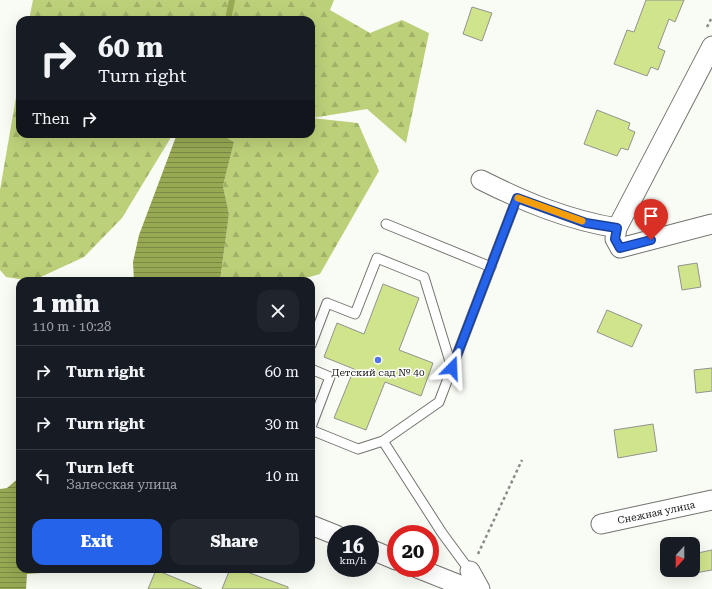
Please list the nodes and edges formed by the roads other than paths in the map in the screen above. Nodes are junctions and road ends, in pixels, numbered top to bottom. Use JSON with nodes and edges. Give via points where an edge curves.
{"nodes":[{"id":1,"x":712,"y":46,"type":"edge"},
{"id":2,"x":481,"y":180,"type":"dead end"},
{"id":3,"x":517,"y":198,"type":"junction"},
{"id":4,"x":386,"y":224,"type":"dead end"},
{"id":5,"x":712,"y":224,"type":"edge"},
{"id":6,"x":617,"y":228,"type":"junction"},
{"id":7,"x":491,"y":268,"type":"junction"},
{"id":8,"x":315,"y":334,"type":"edge"},
{"id":9,"x":452,"y":368,"type":"junction"},
{"id":10,"x":315,"y":371,"type":"edge"},
{"id":11,"x":315,"y":416,"type":"edge"},
{"id":12,"x":315,"y":432,"type":"edge"},
{"id":13,"x":382,"y":441,"type":"junction"},
{"id":14,"x":712,"y":500,"type":"edge"},
{"id":15,"x":601,"y":524,"type":"dead end"},
{"id":16,"x":315,"y":527,"type":"edge"},
{"id":17,"x":327,"y":532,"type":"edge"},
{"id":18,"x":439,"y":573,"type":"edge"},
{"id":19,"x":470,"y":580,"type":"edge"},
{"id":20,"x":480,"y":589,"type":"edge"}],
"edges":[{"from":1,"to":6,"type":"street"},
{"from":2,"to":3,"type":"street"},
{"from":3,"to":6,"type":"street","via":[[586,223]]},
{"from":3,"to":7,"type":"lane"},
{"from":4,"to":7,"type":"lane"},
{"from":5,"to":6,"type":"street","via":[[620,248],[615,239]]},
{"from":7,"to":9,"type":"lane"},
{"from":8,"to":9,"type":"lane","via":[[327,303],[355,314],[377,258],[424,277]]},
{"from":9,"to":13,"type":"lane","via":[[440,402]]},
{"from":10,"to":11,"type":"lane","via":[[330,377]]},
{"from":12,"to":13,"type":"lane","via":[[358,449]]},
{"from":13,"to":19,"type":"lane"},
{"from":14,"to":15,"type":"street","name":"Снежная улица"},
{"from":16,"to":17,"type":"street"},
{"from":18,"to":19,"type":"street"},
{"from":19,"to":20,"type":"street"}]}
